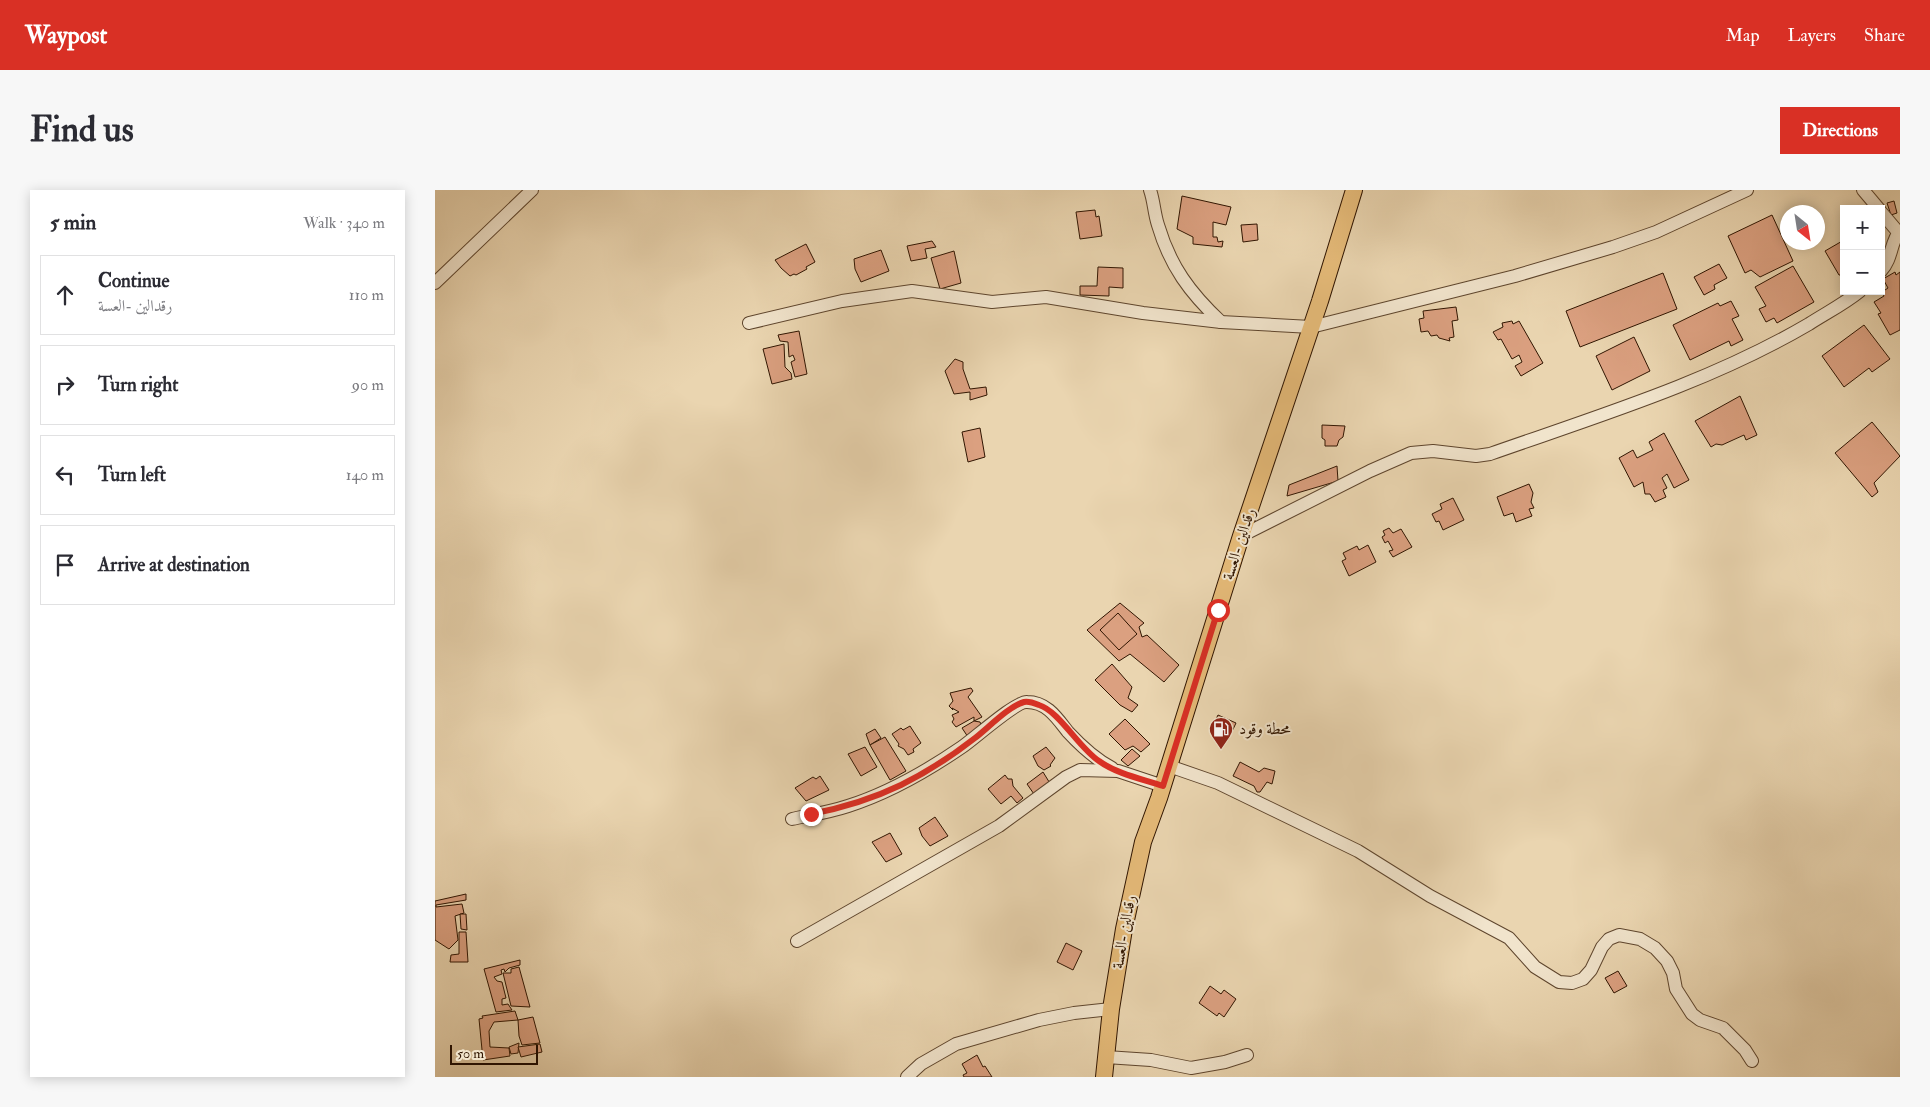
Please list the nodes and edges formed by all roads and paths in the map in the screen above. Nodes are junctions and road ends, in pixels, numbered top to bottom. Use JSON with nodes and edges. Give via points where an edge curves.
{"nodes":[{"id":1,"x":532,"y":190,"type":"edge"},
{"id":2,"x":1150,"y":190,"type":"edge"},
{"id":3,"x":1354,"y":190,"type":"edge"},
{"id":4,"x":1747,"y":190,"type":"edge"},
{"id":5,"x":1863,"y":190,"type":"edge"},
{"id":6,"x":1876,"y":205,"type":"edge"},
{"id":7,"x":1885,"y":216,"type":"edge"},
{"id":8,"x":1899,"y":232,"type":"edge"},
{"id":9,"x":1885,"y":267,"type":"edge"},
{"id":10,"x":435,"y":283,"type":"edge"},
{"id":11,"x":1855,"y":295,"type":"edge"},
{"id":12,"x":1221,"y":322,"type":"junction"},
{"id":13,"x":749,"y":323,"type":"dead end"},
{"id":14,"x":1311,"y":327,"type":"junction"},
{"id":15,"x":1241,"y":536,"type":"junction"},
{"id":16,"x":1169,"y":766,"type":"junction"},
{"id":17,"x":1119,"y":771,"type":"junction"},
{"id":18,"x":1163,"y":786,"type":"junction"},
{"id":19,"x":792,"y":819,"type":"dead end"},
{"id":20,"x":797,"y":941,"type":"dead end"},
{"id":21,"x":1111,"y":1010,"type":"junction"},
{"id":22,"x":1247,"y":1055,"type":"dead end"},
{"id":23,"x":1106,"y":1056,"type":"junction"},
{"id":24,"x":1752,"y":1061,"type":"dead end"},
{"id":25,"x":907,"y":1077,"type":"edge"},
{"id":26,"x":1104,"y":1077,"type":"edge"}],
"edges":[{"from":1,"to":10,"type":"street"},
{"from":2,"to":12,"type":"street","via":[[1157,225],[1179,276]]},
{"from":3,"to":14,"type":"main road","name":"رقدالين -العسة"},
{"from":4,"to":14,"type":"street","via":[[1657,232],[1613,247],[1515,276]]},
{"from":5,"to":6,"type":"street"},
{"from":7,"to":8,"type":"street"},
{"from":8,"to":9,"type":"street"},
{"from":11,"to":15,"type":"street","via":[[1778,342],[1697,380],[1489,454],[1411,453]]},
{"from":12,"to":13,"type":"street","via":[[1143,314],[1046,297],[992,302],[913,292],[842,301]]},
{"from":12,"to":14,"type":"street"},
{"from":14,"to":15,"type":"main road","name":"رقدالين -العسة"},
{"from":15,"to":16,"type":"main road","name":"رقدالين -العسة"},
{"from":16,"to":18,"type":"main road","name":"رقدالين -العسة"},
{"from":16,"to":24,"type":"street","via":[[1218,783],[1358,851],[1430,896],[1509,938],[1535,967],[1559,982],[1572,983],[1583,978],[1609,939],[1619,935],[1640,939],[1667,961],[1676,989],[1693,1014],[1723,1028]]},
{"from":17,"to":18,"type":"street"},
{"from":17,"to":19,"type":"street","via":[[1099,762],[1053,712],[1025,701],[1014,706],[973,740],[901,785],[848,806]]},
{"from":17,"to":20,"type":"street","via":[[1080,770],[1066,777],[999,826]]},
{"from":18,"to":21,"type":"main road","name":"رقدالين -العسة","via":[[1143,842],[1132,887]]},
{"from":21,"to":23,"type":"main road","name":"رقدالين -العسة"},
{"from":21,"to":25,"type":"street","via":[[1039,1020],[956,1044],[921,1064]]},
{"from":22,"to":23,"type":"street","via":[[1191,1068]]},
{"from":23,"to":26,"type":"main road","name":"رقدالين -العسة"}]}
